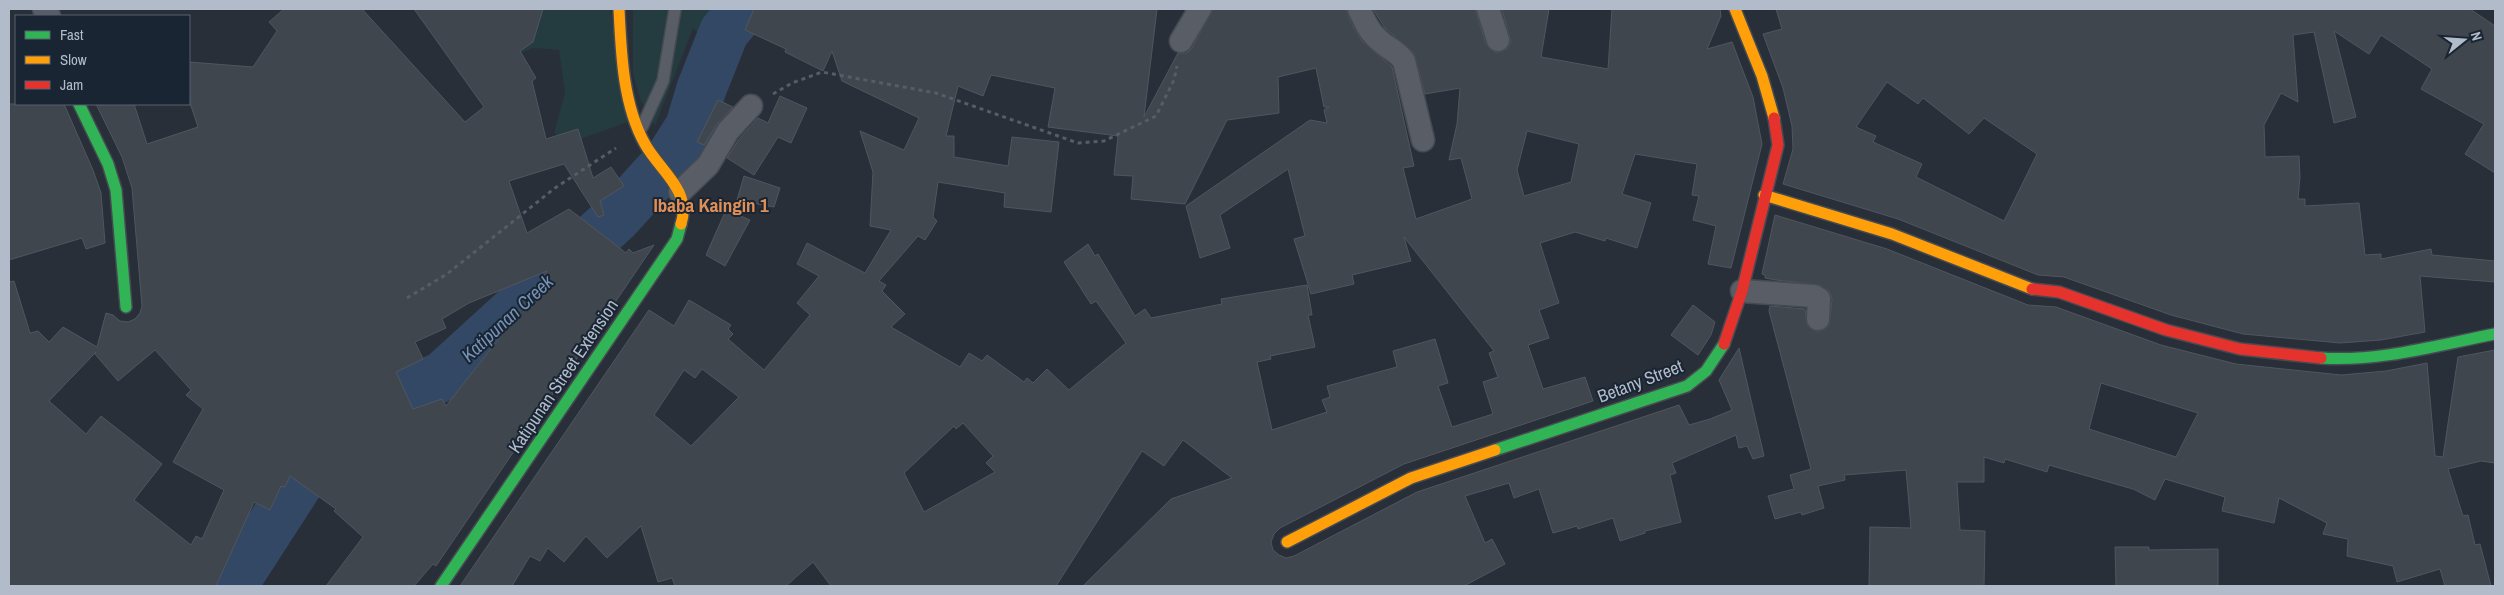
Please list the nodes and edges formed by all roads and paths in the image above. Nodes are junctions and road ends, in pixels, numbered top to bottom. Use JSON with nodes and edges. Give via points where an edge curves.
{"nodes":[{"id":1,"x":619,"y":9,"type":"edge"},
{"id":2,"x":675,"y":9,"type":"edge"},
{"id":3,"x":1200,"y":9,"type":"edge"},
{"id":4,"x":1358,"y":9,"type":"edge"},
{"id":5,"x":1488,"y":9,"type":"edge"},
{"id":6,"x":1735,"y":9,"type":"edge"},
{"id":7,"x":1498,"y":40,"type":"dead end"},
{"id":8,"x":1181,"y":41,"type":"joint"},
{"id":9,"x":79,"y":105,"type":"edge"},
{"id":10,"x":751,"y":106,"type":"joint"},
{"id":11,"x":639,"y":133,"type":"junction"},
{"id":12,"x":1423,"y":140,"type":"dead end"},
{"id":13,"x":676,"y":184,"type":"junction"},
{"id":14,"x":1764,"y":195,"type":"junction"},
{"id":15,"x":1742,"y":291,"type":"junction"},
{"id":16,"x":407,"y":298,"type":"dead end"},
{"id":17,"x":126,"y":307,"type":"dead end"},
{"id":18,"x":1818,"y":320,"type":"dead end"},
{"id":19,"x":2495,"y":334,"type":"edge"},
{"id":20,"x":1288,"y":542,"type":"dead end"},
{"id":21,"x":441,"y":586,"type":"edge"}],
"edges":[{"from":1,"to":11,"type":"street","via":[[622,65]]},
{"from":2,"to":11,"type":"lane","via":[[663,81]]},
{"from":3,"to":8,"type":"street"},
{"from":4,"to":12,"type":"street","via":[[1371,32],[1404,61]]},
{"from":5,"to":7,"type":"street"},
{"from":6,"to":14,"type":"street","name":"Betany Street","via":[[1751,46],[1776,124],[1778,145]]},
{"from":8,"to":10,"type":"path","via":[[1174,80],[1156,116],[1104,141],[1078,143],[936,93],[822,72],[792,83]]},
{"from":9,"to":17,"type":"street","via":[[108,164],[116,190]]},
{"from":10,"to":13,"type":"street","via":[[728,131],[708,165]]},
{"from":11,"to":13,"type":"street"},
{"from":11,"to":16,"type":"path","via":[[555,188],[447,274]]},
{"from":13,"to":21,"type":"street","name":"Katipunan Street Extension","via":[[684,217],[677,239]]},
{"from":14,"to":15,"type":"street","name":"Betany Street"},
{"from":14,"to":19,"type":"street","via":[[1892,234],[2034,290],[2059,292],[2166,330],[2240,349],[2340,359],[2383,356]]},
{"from":15,"to":18,"type":"street","via":[[1814,296],[1819,299]]},
{"from":15,"to":20,"type":"street","name":"Betany Street","via":[[1725,342],[1706,371],[1687,386],[1411,478]]}]}
